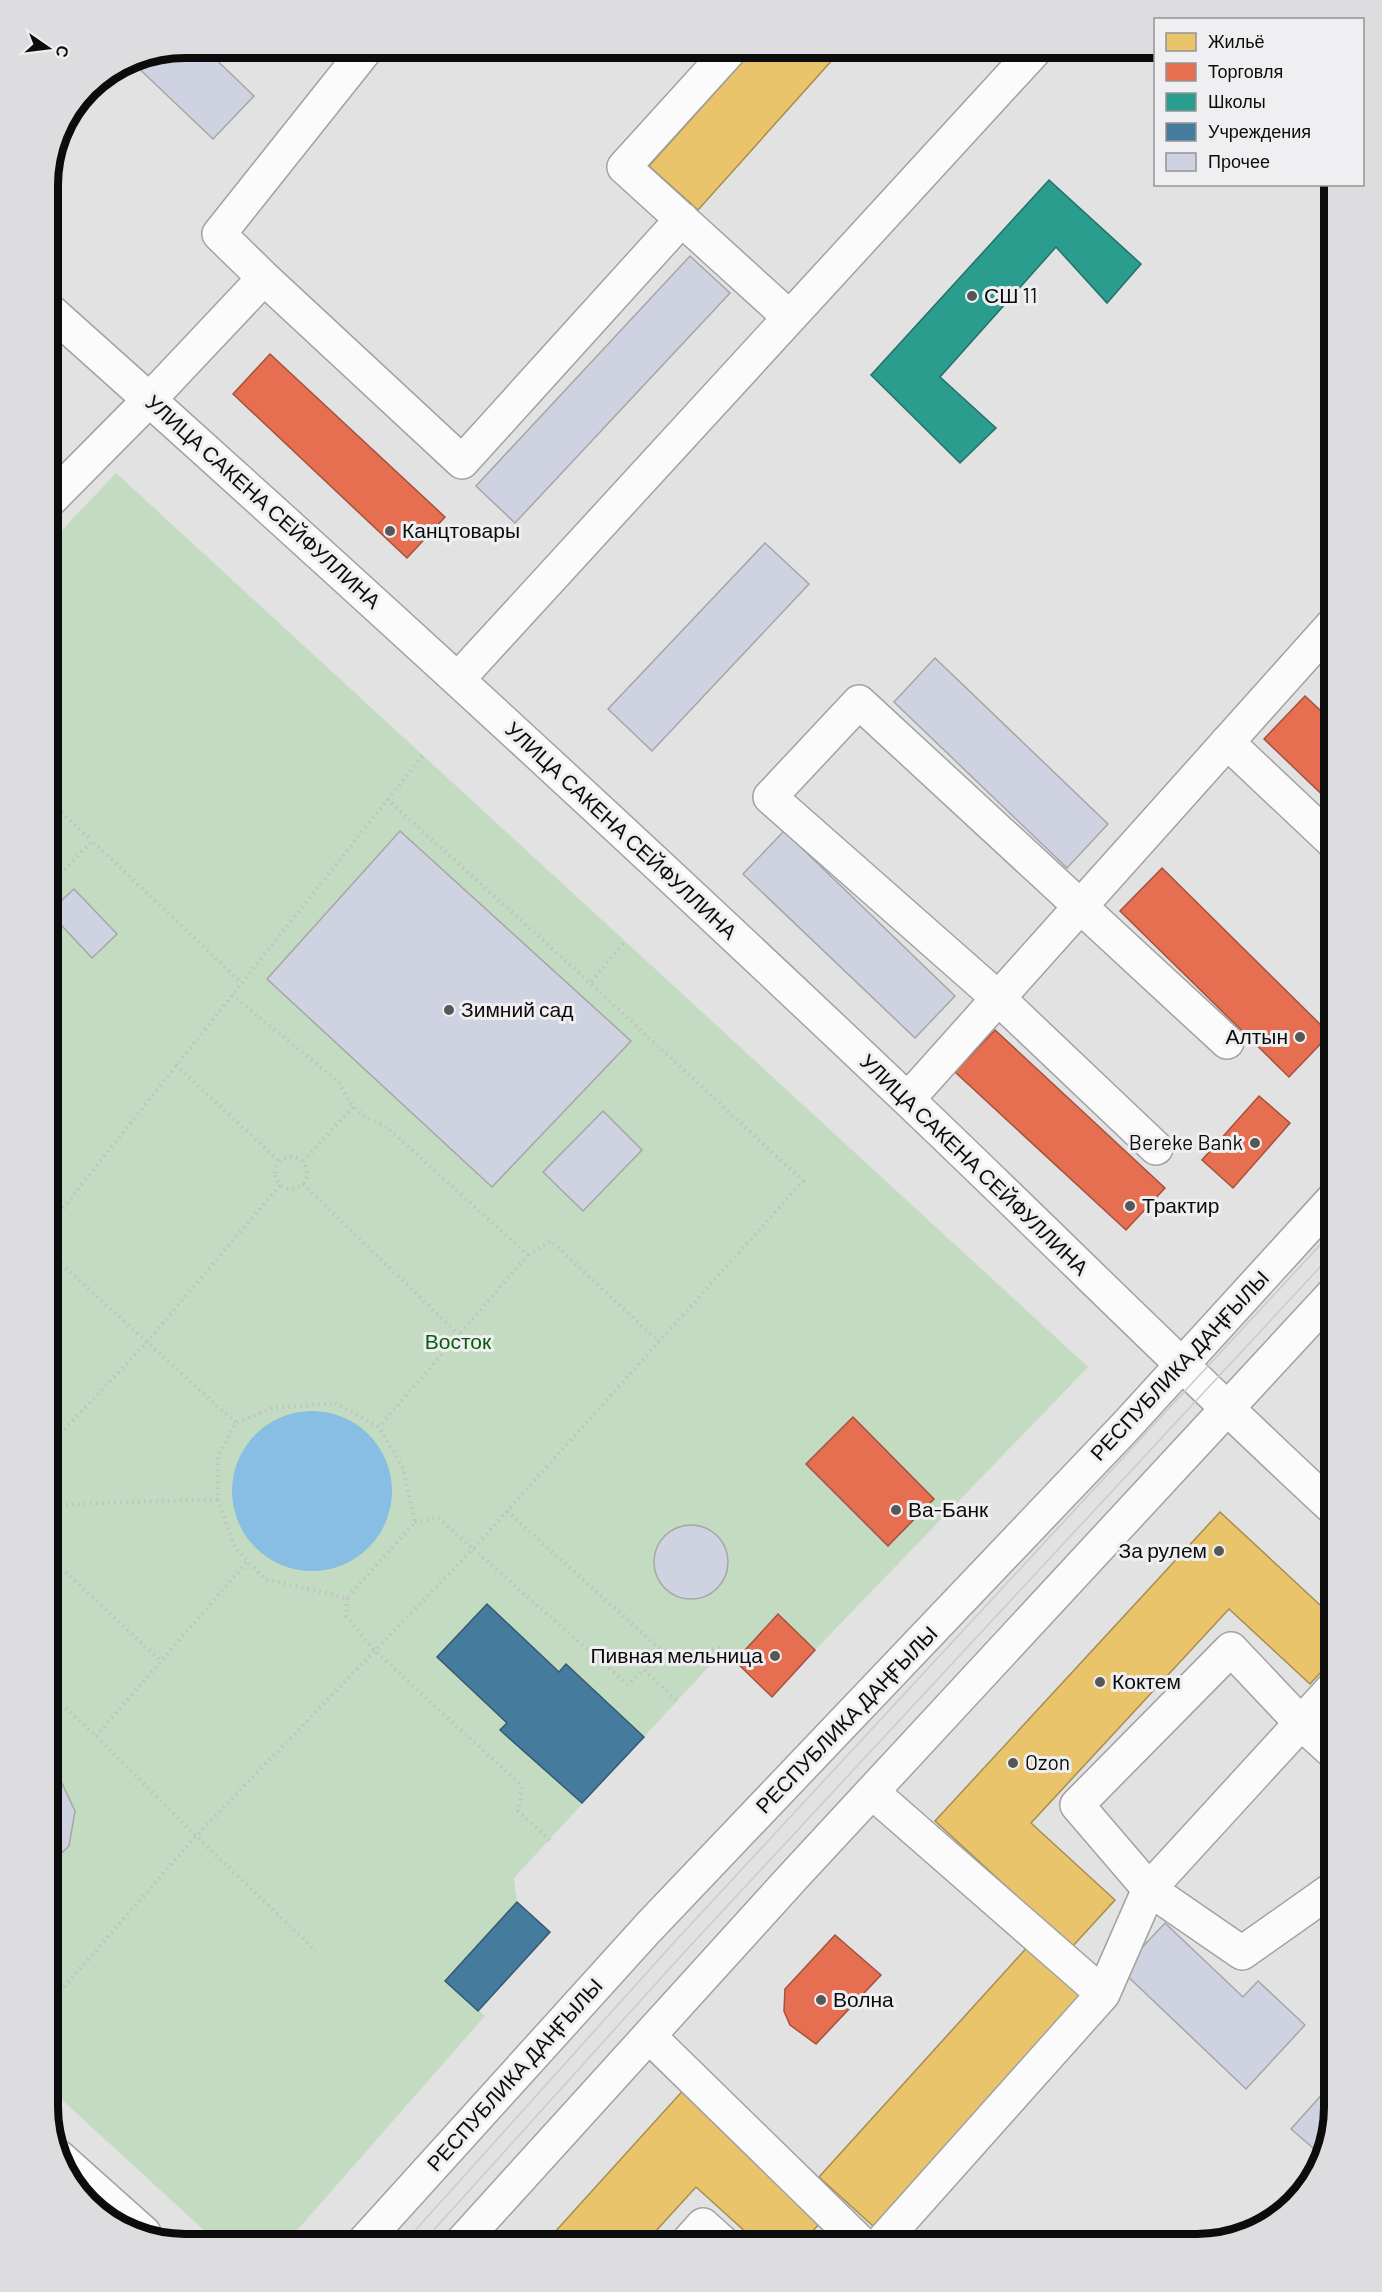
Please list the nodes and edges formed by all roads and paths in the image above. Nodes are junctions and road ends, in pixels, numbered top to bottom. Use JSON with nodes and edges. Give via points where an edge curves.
{"nodes":[{"id":1,"x":358,"y":59,"type":"edge"},
{"id":2,"x":722,"y":59,"type":"edge"},
{"id":3,"x":1027,"y":59,"type":"edge"},
{"id":4,"x":682,"y":219,"type":"junction"},
{"id":5,"x":264,"y":278,"type":"junction"},
{"id":6,"x":789,"y":317,"type":"junction"},
{"id":7,"x":59,"y":319,"type":"edge"},
{"id":8,"x":149,"y":400,"type":"junction"},
{"id":9,"x":59,"y":491,"type":"edge"},
{"id":10,"x":1324,"y":634,"type":"edge"},
{"id":11,"x":458,"y":679,"type":"junction"},
{"id":12,"x":1227,"y":742,"type":"junction"},
{"id":13,"x":423,"y":755,"type":"dead end"},
{"id":14,"x":387,"y":799,"type":"junction"},
{"id":15,"x":59,"y":810,"type":"edge"},
{"id":16,"x":1324,"y":834,"type":"edge"},
{"id":17,"x":92,"y":841,"type":"junction"},
{"id":18,"x":59,"y":876,"type":"edge"},
{"id":19,"x":1080,"y":906,"type":"junction"},
{"id":20,"x":626,"y":940,"type":"dead end"},
{"id":21,"x":242,"y":983,"type":"junction"},
{"id":22,"x":590,"y":983,"type":"junction"},
{"id":23,"x":232,"y":995,"type":"junction"},
{"id":24,"x":998,"y":998,"type":"junction"},
{"id":25,"x":1227,"y":1042,"type":"dead end"},
{"id":26,"x":176,"y":1065,"type":"junction"},
{"id":27,"x":908,"y":1099,"type":"junction"},
{"id":28,"x":354,"y":1106,"type":"junction"},
{"id":29,"x":1156,"y":1148,"type":"dead end"},
{"id":30,"x":303,"y":1161,"type":"junction"},
{"id":31,"x":280,"y":1162,"type":"junction"},
{"id":32,"x":303,"y":1184,"type":"junction"},
{"id":33,"x":280,"y":1185,"type":"junction"},
{"id":34,"x":1324,"y":1209,"type":"edge"},
{"id":35,"x":58,"y":1214,"type":"edge"},
{"id":36,"x":528,"y":1255,"type":"junction"},
{"id":37,"x":58,"y":1261,"type":"edge"},
{"id":38,"x":1324,"y":1304,"type":"edge"},
{"id":39,"x":459,"y":1335,"type":"junction"},
{"id":40,"x":147,"y":1342,"type":"junction"},
{"id":41,"x":659,"y":1342,"type":"junction"},
{"id":42,"x":1182,"y":1365,"type":"junction"},
{"id":43,"x":1227,"y":1410,"type":"junction"},
{"id":44,"x":236,"y":1422,"type":"junction"},
{"id":45,"x":379,"y":1427,"type":"junction"},
{"id":46,"x":58,"y":1436,"type":"edge"},
{"id":47,"x":218,"y":1499,"type":"junction"},
{"id":48,"x":1324,"y":1500,"type":"edge"},
{"id":49,"x":58,"y":1505,"type":"edge"},
{"id":50,"x":507,"y":1511,"type":"junction"},
{"id":51,"x":415,"y":1522,"type":"junction"},
{"id":52,"x":473,"y":1549,"type":"junction"},
{"id":53,"x":247,"y":1562,"type":"junction"},
{"id":54,"x":58,"y":1566,"type":"edge"},
{"id":55,"x":347,"y":1598,"type":"junction"},
{"id":56,"x":724,"y":1646,"type":"dead end"},
{"id":57,"x":661,"y":1650,"type":"junction"},
{"id":58,"x":375,"y":1651,"type":"junction"},
{"id":59,"x":161,"y":1661,"type":"junction"},
{"id":60,"x":644,"y":1670,"type":"junction"},
{"id":61,"x":1324,"y":1698,"type":"edge"},
{"id":62,"x":58,"y":1701,"type":"edge"},
{"id":63,"x":677,"y":1701,"type":"dead end"},
{"id":64,"x":1301,"y":1723,"type":"junction"},
{"id":65,"x":96,"y":1736,"type":"junction"},
{"id":66,"x":1324,"y":1744,"type":"edge"},
{"id":67,"x":872,"y":1792,"type":"junction"},
{"id":68,"x":196,"y":1836,"type":"junction"},
{"id":69,"x":550,"y":1839,"type":"dead end"},
{"id":70,"x":1149,"y":1889,"type":"junction"},
{"id":71,"x":1324,"y":1895,"type":"edge"},
{"id":72,"x":316,"y":1951,"type":"dead end"},
{"id":73,"x":64,"y":1987,"type":"dead end"},
{"id":74,"x":1103,"y":1994,"type":"junction"},
{"id":75,"x":649,"y":2036,"type":"junction"},
{"id":76,"x":78,"y":2173,"type":"edge"},
{"id":77,"x":130,"y":2221,"type":"edge"},
{"id":78,"x":372,"y":2233,"type":"edge"},
{"id":79,"x":470,"y":2233,"type":"edge"},
{"id":80,"x":695,"y":2234,"type":"edge"},
{"id":81,"x":712,"y":2234,"type":"edge"},
{"id":82,"x":843,"y":2234,"type":"edge"},
{"id":83,"x":889,"y":2234,"type":"edge"}],
"edges":[{"from":1,"to":5,"type":"street","via":[[219,234]]},
{"from":2,"to":4,"type":"street","via":[[624,167]]},
{"from":3,"to":6,"type":"street"},
{"from":4,"to":5,"type":"street","via":[[462,462]]},
{"from":4,"to":6,"type":"street"},
{"from":5,"to":8,"type":"street"},
{"from":6,"to":11,"type":"street"},
{"from":7,"to":8,"type":"street","name":"УЛИЦА САКЕНА СЕЙФУЛЛИНА"},
{"from":8,"to":9,"type":"street"},
{"from":8,"to":11,"type":"street","name":"УЛИЦА САКЕНА СЕЙФУЛЛИНА"},
{"from":10,"to":12,"type":"street"},
{"from":11,"to":27,"type":"street","name":"УЛИЦА САКЕНА СЕЙФУЛЛИНА"},
{"from":12,"to":16,"type":"street"},
{"from":12,"to":19,"type":"street"},
{"from":13,"to":14,"type":"path"},
{"from":14,"to":21,"type":"path"},
{"from":14,"to":22,"type":"path"},
{"from":15,"to":17,"type":"path"},
{"from":17,"to":18,"type":"path"},
{"from":17,"to":21,"type":"path"},
{"from":19,"to":24,"type":"street"},
{"from":19,"to":24,"type":"street","via":[[859,702],[770,796]]},
{"from":19,"to":25,"type":"street"},
{"from":20,"to":22,"type":"path"},
{"from":21,"to":23,"type":"path"},
{"from":22,"to":41,"type":"path","via":[[803,1181]]},
{"from":23,"to":26,"type":"path"},
{"from":23,"to":28,"type":"path","via":[[339,1082]]},
{"from":24,"to":27,"type":"street"},
{"from":24,"to":29,"type":"street"},
{"from":26,"to":31,"type":"path"},
{"from":26,"to":35,"type":"path"},
{"from":27,"to":42,"type":"street","name":"УЛИЦА САКЕНА СЕЙФУЛЛИНА"},
{"from":28,"to":30,"type":"path"},
{"from":28,"to":36,"type":"path","via":[[366,1119],[383,1124]]},
{"from":30,"to":31,"type":"path","via":[[291,1157]]},
{"from":30,"to":32,"type":"path","via":[[307,1169]]},
{"from":31,"to":33,"type":"path","via":[[275,1174]]},
{"from":32,"to":33,"type":"path","via":[[296,1189]]},
{"from":32,"to":39,"type":"path"},
{"from":33,"to":40,"type":"path"},
{"from":34,"to":42,"type":"street","name":"РЕСПУБЛИКА ДАҢҒЫЛЫ"},
{"from":36,"to":39,"type":"path"},
{"from":36,"to":41,"type":"path","via":[[551,1241]]},
{"from":37,"to":40,"type":"path"},
{"from":38,"to":43,"type":"street"},
{"from":39,"to":45,"type":"path"},
{"from":40,"to":44,"type":"path"},
{"from":40,"to":46,"type":"path"},
{"from":41,"to":50,"type":"path"},
{"from":42,"to":43,"type":"street","name":"УЛИЦА САКЕНА СЕЙФУЛЛИНА"},
{"from":42,"to":78,"type":"street","name":"РЕСПУБЛИКА ДАҢҒЫЛЫ","via":[[648,1928]]},
{"from":43,"to":48,"type":"street"},
{"from":43,"to":67,"type":"street"},
{"from":44,"to":45,"type":"path","via":[[273,1408],[335,1403]]},
{"from":44,"to":47,"type":"path","via":[[218,1456]]},
{"from":45,"to":51,"type":"path","via":[[403,1468]]},
{"from":47,"to":49,"type":"path"},
{"from":47,"to":53,"type":"path","via":[[235,1548]]},
{"from":50,"to":52,"type":"path"},
{"from":50,"to":57,"type":"path"},
{"from":51,"to":52,"type":"path","via":[[439,1518]]},
{"from":51,"to":55,"type":"path"},
{"from":52,"to":58,"type":"path"},
{"from":52,"to":60,"type":"path","via":[[628,1685]]},
{"from":53,"to":55,"type":"path","via":[[265,1579]]},
{"from":53,"to":59,"type":"path"},
{"from":54,"to":59,"type":"path"},
{"from":55,"to":58,"type":"path","via":[[346,1616]]},
{"from":56,"to":57,"type":"path","via":[[682,1658]]},
{"from":57,"to":60,"type":"path"},
{"from":58,"to":68,"type":"path"},
{"from":58,"to":69,"type":"path","via":[[522,1786],[518,1811]]},
{"from":59,"to":65,"type":"path"},
{"from":60,"to":63,"type":"path"},
{"from":61,"to":64,"type":"street"},
{"from":62,"to":65,"type":"path"},
{"from":64,"to":66,"type":"street"},
{"from":64,"to":70,"type":"street"},
{"from":64,"to":70,"type":"street","via":[[1232,1649],[1077,1805]]},
{"from":65,"to":68,"type":"path"},
{"from":67,"to":74,"type":"street"},
{"from":67,"to":75,"type":"street"},
{"from":68,"to":72,"type":"path"},
{"from":68,"to":73,"type":"path"},
{"from":70,"to":71,"type":"street","via":[[1242,1953]]},
{"from":70,"to":74,"type":"street"},
{"from":74,"to":83,"type":"street"},
{"from":75,"to":79,"type":"street"},
{"from":75,"to":82,"type":"street"},
{"from":76,"to":77,"type":"street"},
{"from":80,"to":81,"type":"street","via":[[703,2225]]}]}
